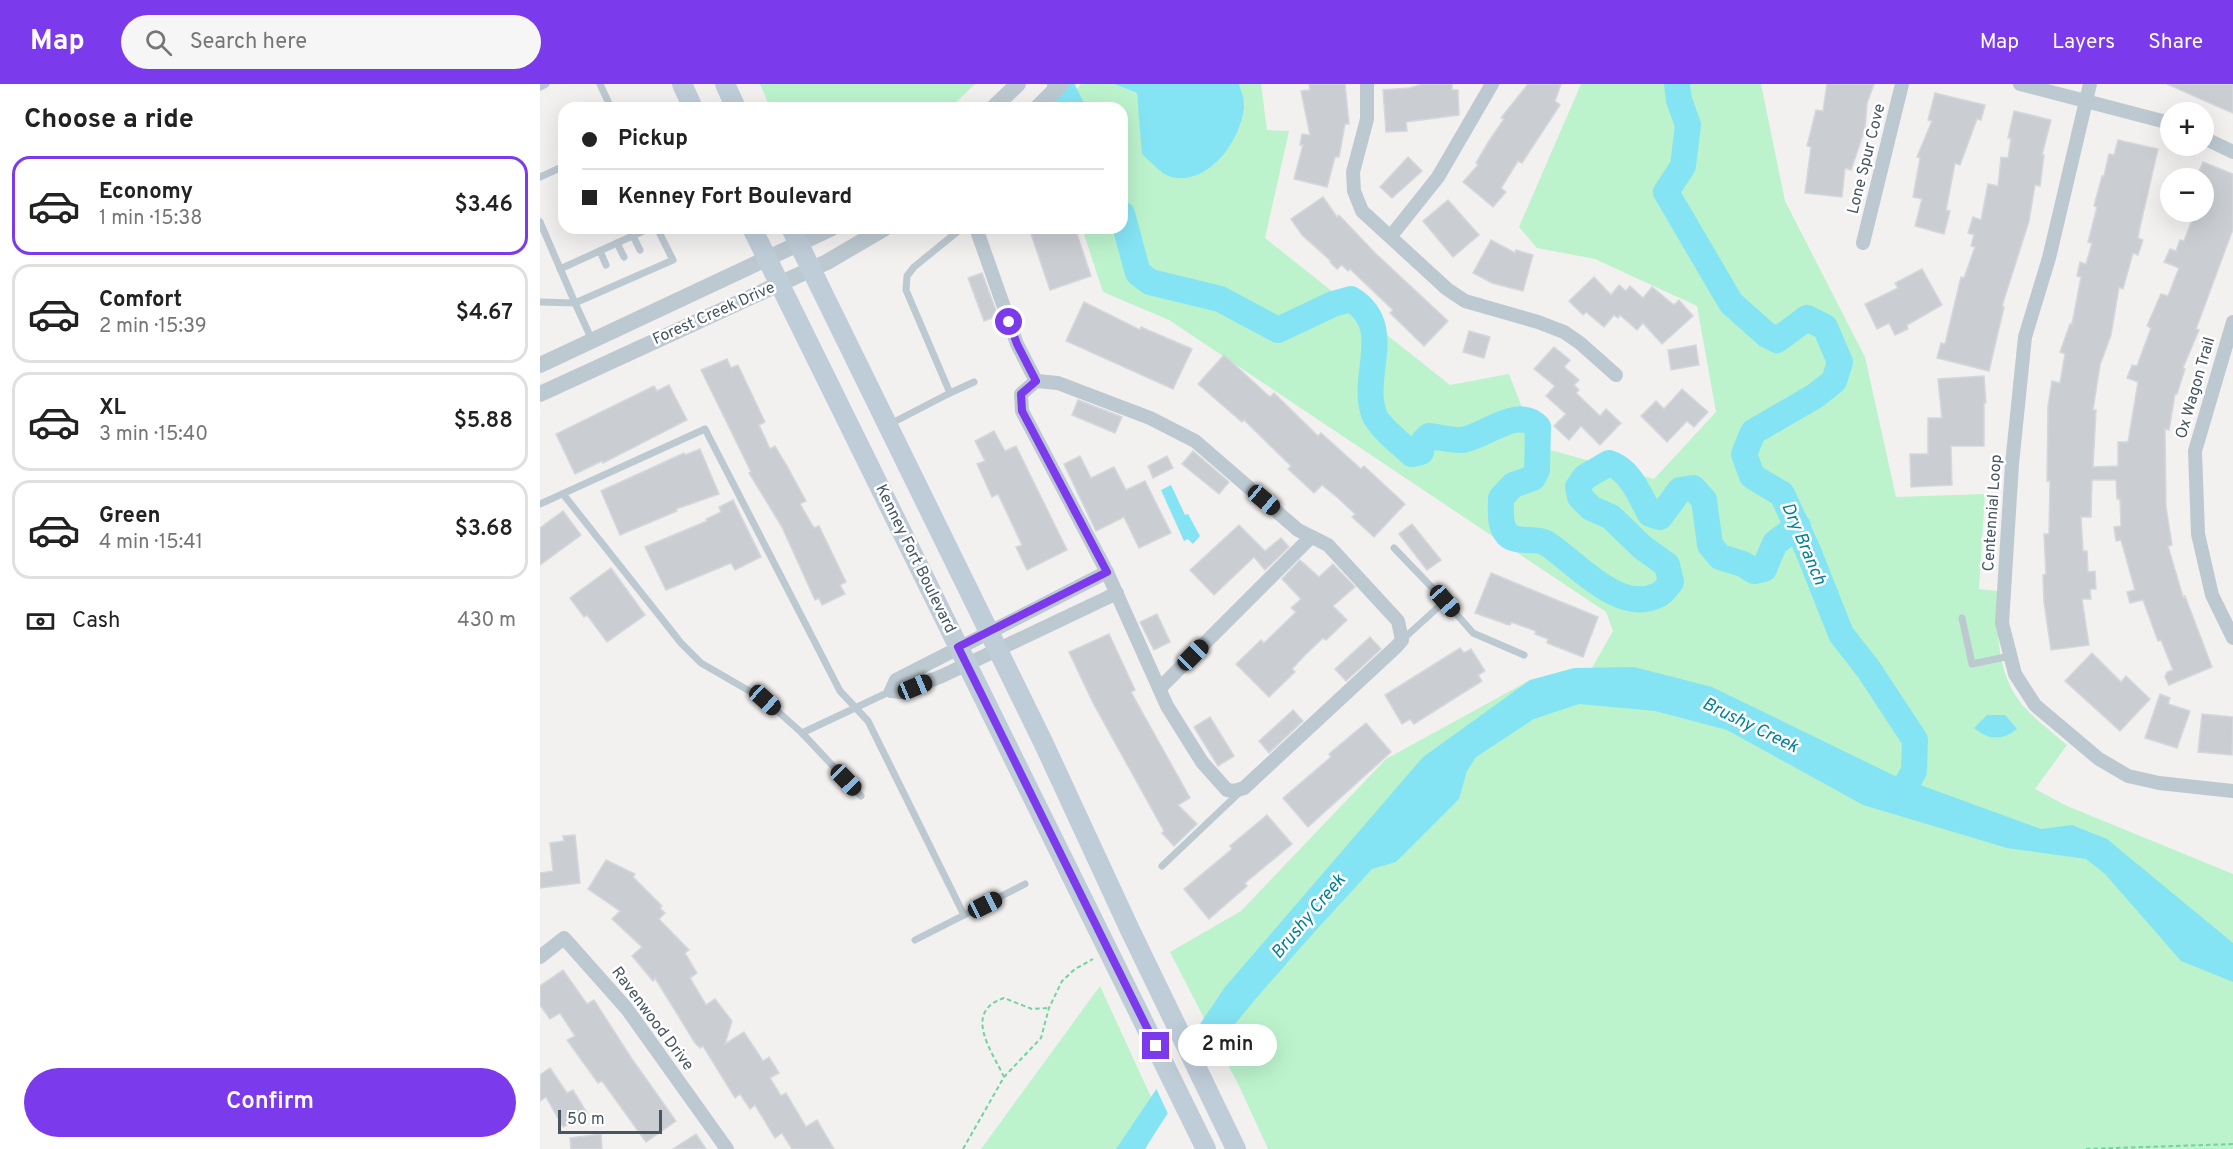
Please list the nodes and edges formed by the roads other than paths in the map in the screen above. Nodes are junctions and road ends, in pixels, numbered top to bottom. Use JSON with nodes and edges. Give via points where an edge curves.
{"nodes":[{"id":1,"x":546,"y":84,"type":"edge"},
{"id":2,"x":600,"y":84,"type":"edge"},
{"id":3,"x":682,"y":84,"type":"edge"},
{"id":4,"x":724,"y":84,"type":"edge"},
{"id":5,"x":1018,"y":84,"type":"edge"},
{"id":6,"x":1061,"y":84,"type":"edge"},
{"id":7,"x":1367,"y":84,"type":"edge"},
{"id":8,"x":1492,"y":84,"type":"edge"},
{"id":9,"x":1902,"y":84,"type":"edge"},
{"id":10,"x":2020,"y":84,"type":"edge"},
{"id":11,"x":2090,"y":84,"type":"edge"},
{"id":12,"x":540,"y":87,"type":"edge"},
{"id":13,"x":2085,"y":101,"type":"junction"},
{"id":14,"x":608,"y":102,"type":"edge"},
{"id":15,"x":690,"y":102,"type":"edge"},
{"id":16,"x":733,"y":102,"type":"edge"},
{"id":17,"x":1000,"y":102,"type":"edge"},
{"id":18,"x":1043,"y":102,"type":"edge"},
{"id":19,"x":2160,"y":120,"type":"edge"},
{"id":20,"x":2214,"y":143,"type":"edge"},
{"id":21,"x":2233,"y":152,"type":"edge"},
{"id":22,"x":558,"y":169,"type":"edge"},
{"id":23,"x":540,"y":177,"type":"edge"},
{"id":24,"x":540,"y":222,"type":"edge"},
{"id":25,"x":637,"y":234,"type":"edge"},
{"id":26,"x":660,"y":234,"type":"edge"},
{"id":27,"x":755,"y":234,"type":"edge"},
{"id":28,"x":876,"y":234,"type":"edge"},
{"id":29,"x":955,"y":234,"type":"edge"},
{"id":30,"x":978,"y":234,"type":"edge"},
{"id":31,"x":633,"y":236,"type":"junction"},
{"id":32,"x":795,"y":236,"type":"edge"},
{"id":33,"x":1391,"y":236,"type":"junction"},
{"id":34,"x":617,"y":243,"type":"junction"},
{"id":35,"x":1863,"y":243,"type":"dead end"},
{"id":36,"x":640,"y":250,"type":"dead end"},
{"id":37,"x":600,"y":251,"type":"junction"},
{"id":38,"x":624,"y":257,"type":"dead end"},
{"id":39,"x":768,"y":260,"type":"junction"},
{"id":40,"x":606,"y":265,"type":"dead end"},
{"id":41,"x":561,"y":269,"type":"junction"},
{"id":42,"x":811,"y":270,"type":"junction"},
{"id":43,"x":612,"y":278,"type":"dead end"},
{"id":44,"x":616,"y":285,"type":"junction"},
{"id":45,"x":780,"y":285,"type":"junction"},
{"id":46,"x":540,"y":302,"type":"edge"},
{"id":47,"x":575,"y":303,"type":"junction"},
{"id":48,"x":2233,"y":322,"type":"edge"},
{"id":49,"x":592,"y":341,"type":"junction"},
{"id":50,"x":2220,"y":363,"type":"junction"},
{"id":51,"x":540,"y":365,"type":"edge"},
{"id":52,"x":2233,"y":368,"type":"edge"},
{"id":53,"x":1616,"y":375,"type":"dead end"},
{"id":54,"x":1036,"y":381,"type":"junction"},
{"id":55,"x":974,"y":382,"type":"dead end"},
{"id":56,"x":950,"y":393,"type":"junction"},
{"id":57,"x":540,"y":394,"type":"edge"},
{"id":58,"x":888,"y":425,"type":"junction"},
{"id":59,"x":562,"y":494,"type":"junction"},
{"id":60,"x":540,"y":504,"type":"edge"},
{"id":61,"x":1311,"y":537,"type":"junction"},
{"id":62,"x":1394,"y":548,"type":"dead end"},
{"id":63,"x":1107,"y":572,"type":"junction"},
{"id":64,"x":1117,"y":593,"type":"junction"},
{"id":65,"x":1445,"y":601,"type":"junction"},
{"id":66,"x":1962,"y":618,"type":"dead end"},
{"id":67,"x":988,"y":631,"type":"junction"},
{"id":68,"x":2233,"y":638,"type":"edge"},
{"id":69,"x":1402,"y":640,"type":"junction"},
{"id":70,"x":958,"y":647,"type":"junction"},
{"id":71,"x":998,"y":651,"type":"junction"},
{"id":72,"x":1524,"y":655,"type":"dead end"},
{"id":73,"x":2010,"y":656,"type":"junction"},
{"id":74,"x":967,"y":665,"type":"junction"},
{"id":75,"x":1160,"y":688,"type":"junction"},
{"id":76,"x":891,"y":691,"type":"junction"},
{"id":77,"x":854,"y":706,"type":"junction"},
{"id":78,"x":802,"y":733,"type":"junction"},
{"id":79,"x":1244,"y":788,"type":"junction"},
{"id":80,"x":2233,"y":791,"type":"edge"},
{"id":81,"x":861,"y":796,"type":"dead end"},
{"id":82,"x":1162,"y":866,"type":"dead end"},
{"id":83,"x":1025,"y":884,"type":"dead end"},
{"id":84,"x":964,"y":915,"type":"junction"},
{"id":85,"x":915,"y":940,"type":"dead end"},
{"id":86,"x":540,"y":957,"type":"edge"},
{"id":87,"x":728,"y":1149,"type":"edge"},
{"id":88,"x":1206,"y":1149,"type":"edge"},
{"id":89,"x":1236,"y":1149,"type":"edge"}],
"edges":[{"from":1,"to":12,"type":"lane"},
{"from":2,"to":14,"type":"lane"},
{"from":3,"to":15,"type":"main road"},
{"from":4,"to":16,"type":"main road"},
{"from":5,"to":17,"type":"street"},
{"from":6,"to":18,"type":"street"},
{"from":7,"to":33,"type":"street","via":[[1367,119],[1353,172],[1354,191],[1362,211]]},
{"from":8,"to":33,"type":"street","via":[[1438,177]]},
{"from":9,"to":35,"type":"street","name":"Lone Spur Cove"},
{"from":10,"to":13,"type":"street"},
{"from":11,"to":13,"type":"street","name":"Centennial Loop"},
{"from":13,"to":19,"type":"street"},
{"from":13,"to":73,"type":"street","name":"Centennial Loop","via":[[2049,258],[2025,337],[2002,623]]},
{"from":20,"to":21,"type":"street"},
{"from":22,"to":23,"type":"lane"},
{"from":24,"to":41,"type":"lane"},
{"from":25,"to":31,"type":"lane"},
{"from":26,"to":44,"type":"lane","via":[[673,260],[632,274]]},
{"from":27,"to":39,"type":"main road","name":"Kenney Fort Boulevard"},
{"from":28,"to":42,"type":"street","name":"Forest Creek Drive"},
{"from":29,"to":56,"type":"lane","via":[[914,267],[906,290]]},
{"from":30,"to":54,"type":"street","via":[[1017,344]]},
{"from":31,"to":34,"type":"lane"},
{"from":31,"to":36,"type":"lane"},
{"from":32,"to":39,"type":"street","name":"Forest Creek Drive"},
{"from":32,"to":42,"type":"main road","name":"Kenney Fort Boulevard"},
{"from":33,"to":53,"type":"street","via":[[1465,301],[1564,332]]},
{"from":34,"to":37,"type":"lane"},
{"from":34,"to":38,"type":"lane"},
{"from":37,"to":40,"type":"lane"},
{"from":37,"to":41,"type":"lane"},
{"from":39,"to":45,"type":"main road","name":"Kenney Fort Boulevard"},
{"from":39,"to":49,"type":"street","name":"Forest Creek Drive"},
{"from":41,"to":47,"type":"lane"},
{"from":42,"to":45,"type":"street","name":"Forest Creek Drive"},
{"from":42,"to":58,"type":"main road","name":"Kenney Fort Boulevard"},
{"from":43,"to":44,"type":"lane"},
{"from":44,"to":47,"type":"lane"},
{"from":45,"to":57,"type":"street","name":"Forest Creek Drive"},
{"from":45,"to":70,"type":"main road","name":"Kenney Fort Boulevard"},
{"from":46,"to":47,"type":"lane"},
{"from":47,"to":49,"type":"lane"},
{"from":48,"to":50,"type":"street","name":"Ox Wagon Trail"},
{"from":49,"to":51,"type":"street","name":"Forest Creek Drive"},
{"from":50,"to":52,"type":"street"},
{"from":50,"to":68,"type":"street","name":"Ox Wagon Trail","via":[[2195,451],[2198,534],[2212,595]]},
{"from":54,"to":61,"type":"street","via":[[1058,383],[1150,418],[1195,441]]},
{"from":54,"to":63,"type":"street","via":[[1021,394],[1022,411]]},
{"from":55,"to":56,"type":"lane"},
{"from":56,"to":58,"type":"lane"},
{"from":58,"to":67,"type":"main road","name":"Kenney Fort Boulevard"},
{"from":59,"to":60,"type":"lane"},
{"from":59,"to":77,"type":"lane","via":[[705,429],[840,691]]},
{"from":59,"to":78,"type":"lane","via":[[701,663],[765,700]]},
{"from":61,"to":69,"type":"street","via":[[1328,545],[1398,621]]},
{"from":61,"to":75,"type":"street"},
{"from":62,"to":65,"type":"lane"},
{"from":63,"to":64,"type":"street"},
{"from":63,"to":67,"type":"street"},
{"from":64,"to":71,"type":"street"},
{"from":64,"to":75,"type":"street"},
{"from":65,"to":69,"type":"lane"},
{"from":65,"to":72,"type":"lane","via":[[1473,633]]},
{"from":66,"to":73,"type":"lane","via":[[1972,664]]},
{"from":67,"to":70,"type":"street"},
{"from":67,"to":71,"type":"main road","name":"Kenney Fort Boulevard"},
{"from":69,"to":79,"type":"street"},
{"from":70,"to":74,"type":"main road","name":"Kenney Fort Boulevard"},
{"from":70,"to":76,"type":"street","via":[[896,680]]},
{"from":71,"to":74,"type":"street"},
{"from":71,"to":89,"type":"main road","name":"Kenney Fort Boulevard"},
{"from":73,"to":80,"type":"street","name":"Centennial Loop","via":[[2015,674],[2035,705],[2099,759],[2128,776]]},
{"from":74,"to":76,"type":"street","via":[[902,692]]},
{"from":74,"to":88,"type":"main road","name":"Kenney Fort Boulevard","via":[[1101,950]]},
{"from":75,"to":79,"type":"street","via":[[1202,762],[1227,790]]},
{"from":76,"to":77,"type":"lane"},
{"from":77,"to":78,"type":"lane"},
{"from":77,"to":84,"type":"lane","via":[[868,721]]},
{"from":78,"to":81,"type":"lane"},
{"from":79,"to":82,"type":"lane"},
{"from":83,"to":84,"type":"lane"},
{"from":84,"to":85,"type":"lane"},
{"from":86,"to":87,"type":"street","name":"Ravenwood Drive","via":[[564,938],[627,1009]]}]}
